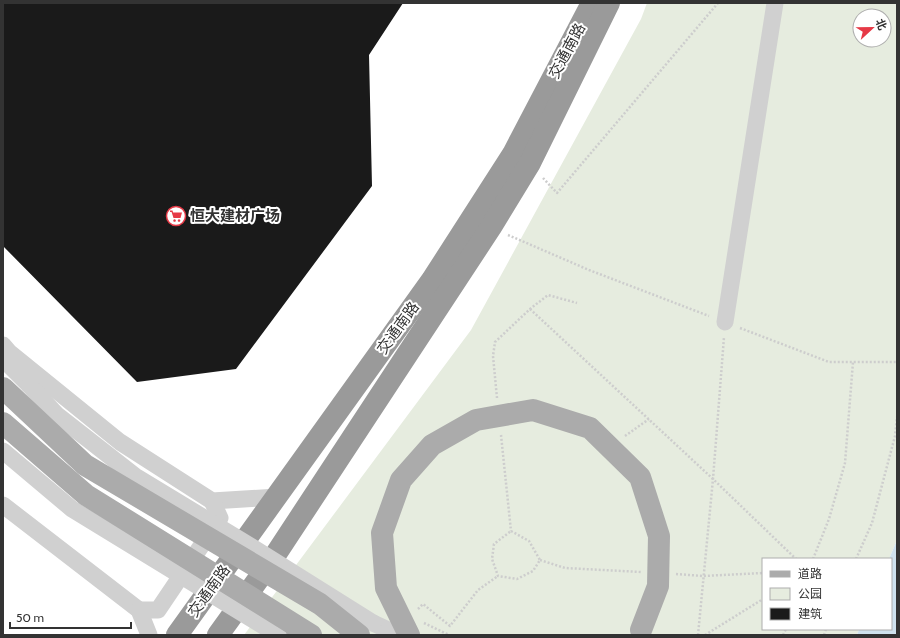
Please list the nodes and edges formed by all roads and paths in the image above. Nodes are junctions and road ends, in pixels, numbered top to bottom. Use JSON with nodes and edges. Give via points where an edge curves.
{"nodes":[{"id":1,"x":592,"y":3,"type":"edge"},
{"id":2,"x":609,"y":3,"type":"edge"},
{"id":3,"x":718,"y":3,"type":"edge"},
{"id":4,"x":775,"y":3,"type":"edge"},
{"id":5,"x":530,"y":163,"type":"junction"},
{"id":6,"x":491,"y":227,"type":"junction"},
{"id":7,"x":577,"y":303,"type":"dead end"},
{"id":8,"x":530,"y":309,"type":"junction"},
{"id":9,"x":724,"y":329,"type":"junction"},
{"id":10,"x":3,"y":344,"type":"edge"},
{"id":11,"x":3,"y":359,"type":"edge"},
{"id":12,"x":853,"y":362,"type":"junction"},
{"id":13,"x":897,"y":362,"type":"edge"},
{"id":14,"x":3,"y":388,"type":"edge"},
{"id":15,"x":498,"y":403,"type":"dead end"},
{"id":16,"x":897,"y":417,"type":"edge"},
{"id":17,"x":649,"y":419,"type":"junction"},
{"id":18,"x":3,"y":423,"type":"edge"},
{"id":19,"x":501,"y":434,"type":"dead end"},
{"id":20,"x":620,"y":439,"type":"dead end"},
{"id":21,"x":3,"y":452,"type":"edge"},
{"id":22,"x":713,"y":479,"type":"junction"},
{"id":23,"x":277,"y":497,"type":"junction"},
{"id":24,"x":212,"y":501,"type":"junction"},
{"id":25,"x":3,"y":505,"type":"edge"},
{"id":26,"x":511,"y":531,"type":"junction"},
{"id":27,"x":795,"y":558,"type":"edge"},
{"id":28,"x":813,"y":558,"type":"edge"},
{"id":29,"x":856,"y":558,"type":"edge"},
{"id":30,"x":540,"y":560,"type":"junction"},
{"id":31,"x":270,"y":563,"type":"junction"},
{"id":32,"x":565,"y":568,"type":"dead end"},
{"id":33,"x":498,"y":576,"type":"junction"},
{"id":34,"x":762,"y":600,"type":"edge"},
{"id":35,"x":239,"y":606,"type":"junction"},
{"id":36,"x":139,"y":610,"type":"junction"},
{"id":37,"x":415,"y":612,"type":"dead end"},
{"id":38,"x":416,"y":629,"type":"edge"},
{"id":39,"x":367,"y":631,"type":"edge"},
{"id":40,"x":639,"y":632,"type":"edge"},
{"id":41,"x":149,"y":635,"type":"edge"},
{"id":42,"x":177,"y":635,"type":"edge"},
{"id":43,"x":218,"y":635,"type":"edge"},
{"id":44,"x":278,"y":635,"type":"edge"},
{"id":45,"x":290,"y":635,"type":"edge"},
{"id":46,"x":311,"y":635,"type":"edge"},
{"id":47,"x":399,"y":635,"type":"edge"},
{"id":48,"x":449,"y":635,"type":"edge"},
{"id":49,"x":698,"y":635,"type":"edge"},
{"id":50,"x":705,"y":635,"type":"edge"}],
"edges":[{"from":1,"to":23,"type":"highway","name":"交通南路","via":[[513,154],[437,274]]},
{"from":2,"to":5,"type":"highway","name":"交通南路"},
{"from":3,"to":5,"type":"path","via":[[557,193]]},
{"from":4,"to":9,"type":"street"},
{"from":5,"to":6,"type":"highway","name":"交通南路"},
{"from":6,"to":9,"type":"path"},
{"from":6,"to":31,"type":"highway","name":"交通南路"},
{"from":7,"to":8,"type":"path","via":[[548,295]]},
{"from":8,"to":15,"type":"path","via":[[495,342],[492,356]]},
{"from":8,"to":17,"type":"path"},
{"from":9,"to":12,"type":"path","via":[[829,362]]},
{"from":9,"to":22,"type":"path"},
{"from":10,"to":24,"type":"street","via":[[9,352],[120,442]]},
{"from":11,"to":39,"type":"street","bridge":true,"via":[[58,415],[135,476],[252,547]]},
{"from":12,"to":13,"type":"path"},
{"from":12,"to":28,"type":"path","via":[[845,463],[829,519]]},
{"from":14,"to":39,"type":"main road","bridge":true,"via":[[85,465]]},
{"from":16,"to":29,"type":"path","via":[[895,436],[872,523]]},
{"from":17,"to":20,"type":"path"},
{"from":17,"to":22,"type":"path"},
{"from":18,"to":46,"type":"main road","bridge":true,"via":[[86,495]]},
{"from":19,"to":26,"type":"path"},
{"from":21,"to":44,"type":"street","bridge":true,"via":[[72,509]]},
{"from":22,"to":27,"type":"path"},
{"from":22,"to":49,"type":"path"},
{"from":23,"to":24,"type":"street"},
{"from":23,"to":42,"type":"highway","name":"交通南路"},
{"from":24,"to":36,"type":"street","via":[[220,518],[158,610]]},
{"from":25,"to":36,"type":"street"},
{"from":26,"to":30,"type":"path","via":[[529,541]]},
{"from":26,"to":33,"type":"path","via":[[494,544],[492,559]]},
{"from":30,"to":32,"type":"path"},
{"from":30,"to":33,"type":"path","via":[[533,571],[517,579]]},
{"from":31,"to":35,"type":"highway","name":"交通南路"},
{"from":31,"to":39,"type":"main road"},
{"from":33,"to":37,"type":"path","via":[[478,590],[450,626],[423,604]]},
{"from":34,"to":50,"type":"path"},
{"from":35,"to":43,"type":"highway","name":"交通南路"},
{"from":35,"to":45,"type":"main road"},
{"from":36,"to":41,"type":"street"},
{"from":38,"to":40,"type":"main road","bridge":true,"via":[[386,588],[382,533],[401,480],[432,445],[476,420],[533,410],[590,428],[640,477],[659,536],[658,586]]},
{"from":38,"to":48,"type":"path"},
{"from":39,"to":47,"type":"street"}]}
